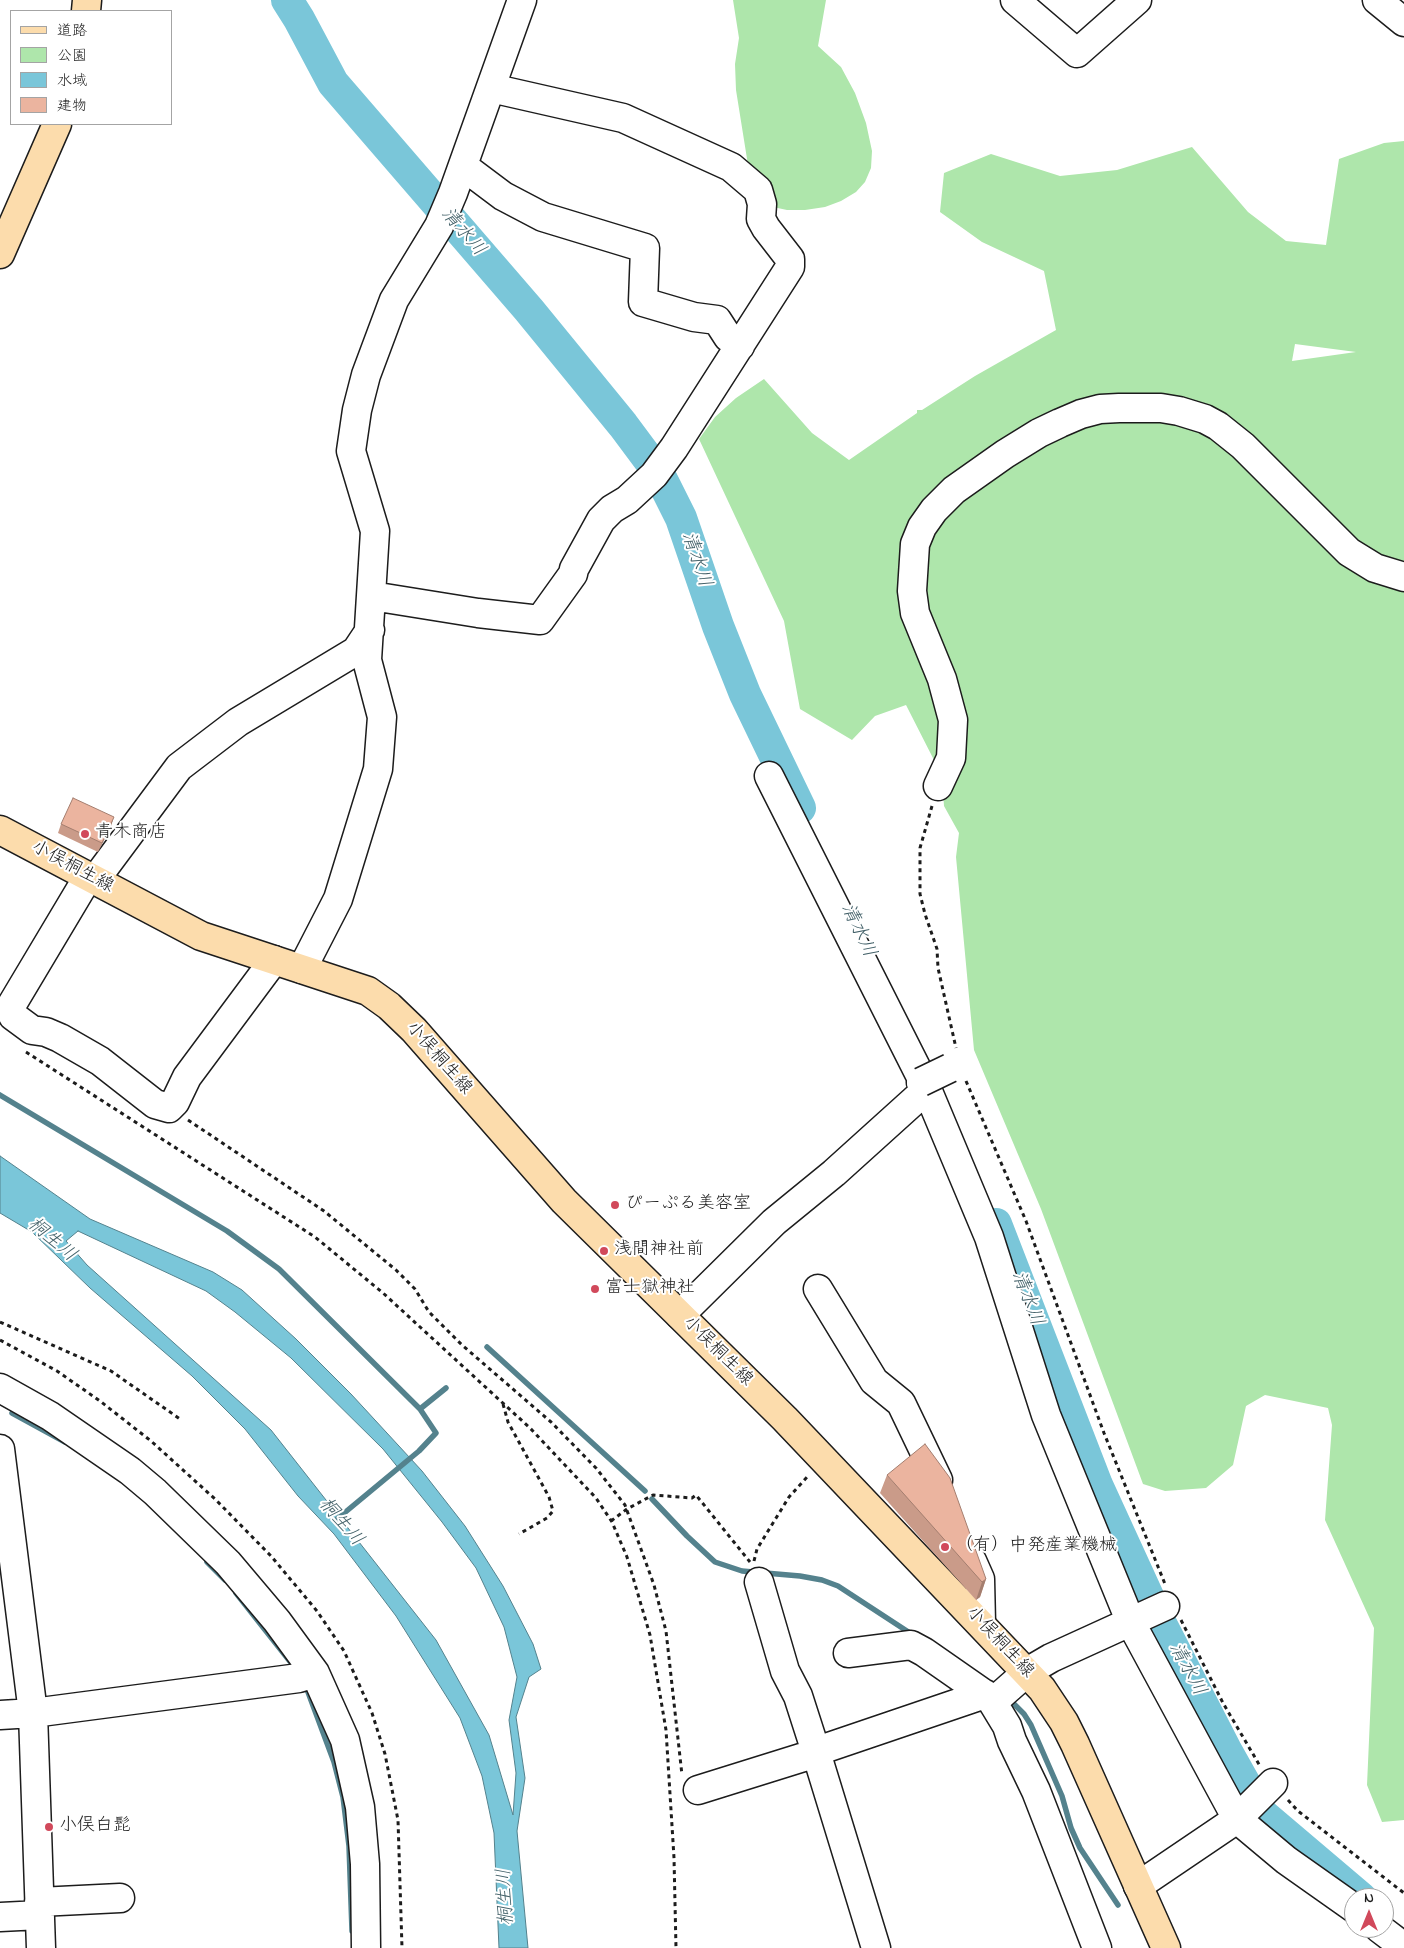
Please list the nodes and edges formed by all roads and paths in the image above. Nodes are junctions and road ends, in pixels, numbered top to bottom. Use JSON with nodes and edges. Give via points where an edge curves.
{"nodes":[{"id":1,"x":522,"y":0,"type":"edge"},
{"id":2,"x":1015,"y":0,"type":"edge"},
{"id":3,"x":1137,"y":0,"type":"edge"},
{"id":4,"x":1377,"y":0,"type":"edge"},
{"id":5,"x":1404,"y":22,"type":"edge"},
{"id":6,"x":491,"y":88,"type":"junction"},
{"id":7,"x":57,"y":125,"type":"edge"},
{"id":8,"x":463,"y":166,"type":"junction"},
{"id":9,"x":0,"y":254,"type":"edge"},
{"id":10,"x":740,"y":346,"type":"junction"},
{"id":11,"x":1404,"y":577,"type":"edge"},
{"id":12,"x":372,"y":596,"type":"junction"},
{"id":13,"x":370,"y":630,"type":"junction"},
{"id":14,"x":769,"y":776,"type":"dead end"},
{"id":15,"x":938,"y":786,"type":"joint"},
{"id":16,"x":0,"y":830,"type":"edge"},
{"id":17,"x":91,"y":879,"type":"junction"},
{"id":18,"x":274,"y":960,"type":"junction"},
{"id":19,"x":302,"y":969,"type":"junction"},
{"id":20,"x":23,"y":1050,"type":"dead end"},
{"id":21,"x":955,"y":1066,"type":"junction"},
{"id":22,"x":924,"y":1085,"type":"junction"},
{"id":23,"x":169,"y":1108,"type":"junction"},
{"id":24,"x":818,"y":1289,"type":"dead end"},
{"id":25,"x":680,"y":1315,"type":"junction"},
{"id":26,"x":0,"y":1322,"type":"edge"},
{"id":27,"x":0,"y":1388,"type":"edge"},
{"id":28,"x":503,"y":1403,"type":"junction"},
{"id":29,"x":180,"y":1419,"type":"dead end"},
{"id":30,"x":0,"y":1448,"type":"edge"},
{"id":31,"x":824,"y":1459,"type":"junction"},
{"id":32,"x":949,"y":1506,"type":"edge"},
{"id":33,"x":626,"y":1509,"type":"junction"},
{"id":34,"x":611,"y":1521,"type":"junction"},
{"id":35,"x":519,"y":1534,"type":"dead end"},
{"id":36,"x":961,"y":1534,"type":"edge"},
{"id":37,"x":6,"y":1544,"type":"edge"},
{"id":38,"x":756,"y":1572,"type":"junction"},
{"id":39,"x":1169,"y":1603,"type":"junction"},
{"id":40,"x":1135,"y":1621,"type":"junction"},
{"id":41,"x":980,"y":1623,"type":"junction"},
{"id":42,"x":848,"y":1653,"type":"dead end"},
{"id":43,"x":1027,"y":1672,"type":"junction"},
{"id":44,"x":306,"y":1676,"type":"junction"},
{"id":45,"x":989,"y":1698,"type":"junction"},
{"id":46,"x":33,"y":1713,"type":"junction"},
{"id":47,"x":0,"y":1716,"type":"edge"},
{"id":48,"x":816,"y":1752,"type":"junction"},
{"id":49,"x":685,"y":1786,"type":"junction"},
{"id":50,"x":1269,"y":1786,"type":"junction"},
{"id":51,"x":669,"y":1792,"type":"junction"},
{"id":52,"x":1242,"y":1815,"type":"junction"},
{"id":53,"x":365,"y":1885,"type":"junction"},
{"id":54,"x":1138,"y":1886,"type":"junction"},
{"id":55,"x":1404,"y":1893,"type":"edge"},
{"id":56,"x":120,"y":1898,"type":"dead end"},
{"id":57,"x":1344,"y":1901,"type":"edge"},
{"id":58,"x":40,"y":1909,"type":"junction"},
{"id":59,"x":0,"y":1917,"type":"edge"},
{"id":60,"x":1392,"y":1938,"type":"edge"},
{"id":61,"x":1404,"y":1947,"type":"edge"},
{"id":62,"x":41,"y":1948,"type":"edge"},
{"id":63,"x":366,"y":1948,"type":"edge"},
{"id":64,"x":383,"y":1948,"type":"edge"},
{"id":65,"x":676,"y":1948,"type":"edge"},
{"id":66,"x":876,"y":1948,"type":"edge"},
{"id":67,"x":1097,"y":1948,"type":"edge"},
{"id":68,"x":1166,"y":1948,"type":"edge"}],
"edges":[{"from":1,"to":6,"type":"street"},
{"from":2,"to":3,"type":"street","via":[[1077,53]]},
{"from":4,"to":5,"type":"street"},
{"from":6,"to":8,"type":"street"},
{"from":6,"to":10,"type":"street","via":[[623,118],[731,167],[758,190],[762,204],[761,219],[790,259],[790,267]]},
{"from":7,"to":9,"type":"main road"},
{"from":8,"to":10,"type":"street","via":[[503,196],[543,217],[645,248],[643,302],[694,317],[718,320],[728,337]]},
{"from":8,"to":12,"type":"street","via":[[439,226],[394,300],[366,375],[357,410],[351,451],[375,531]]},
{"from":10,"to":12,"type":"street","via":[[654,475],[601,520],[573,574],[540,620]]},
{"from":11,"to":15,"type":"street","via":[[1375,568],[1349,552],[1243,446],[1205,419],[1161,408],[1119,408],[1100,409],[1060,423],[1039,433],[954,490],[934,510],[915,544],[912,591],[915,613],[942,679],[953,720],[951,758]]},
{"from":12,"to":13,"type":"street"},
{"from":13,"to":17,"type":"street","via":[[356,650],[238,722],[179,767]]},
{"from":13,"to":19,"type":"street","via":[[367,660],[382,717],[378,769],[338,899]]},
{"from":14,"to":22,"type":"street"},
{"from":15,"to":21,"type":"path","via":[[920,848],[920,894],[937,949]]},
{"from":16,"to":17,"type":"main road","name":"小俣桐生線"},
{"from":17,"to":18,"type":"main road","name":"小俣桐生線","via":[[201,936]]},
{"from":17,"to":23,"type":"street","via":[[11,1006],[14,1016],[32,1030],[60,1038],[100,1061],[155,1104]]},
{"from":18,"to":19,"type":"main road","name":"小俣桐生線"},
{"from":18,"to":23,"type":"street","via":[[187,1077]]},
{"from":19,"to":25,"type":"main road","name":"小俣桐生線","via":[[368,991],[389,1006],[414,1030],[564,1201]]},
{"from":20,"to":28,"type":"path","via":[[315,1237],[383,1293]]},
{"from":21,"to":22,"type":"street","bridge":true},
{"from":21,"to":39,"type":"path","via":[[978,1110],[1026,1221]]},
{"from":22,"to":25,"type":"street","via":[[834,1173],[774,1222]]},
{"from":22,"to":40,"type":"street","via":[[989,1237],[1046,1414]]},
{"from":23,"to":33,"type":"path","via":[[324,1211],[396,1270],[442,1325],[551,1422],[596,1468]]},
{"from":24,"to":32,"type":"street","via":[[874,1381],[901,1403]]},
{"from":25,"to":31,"type":"main road","name":"小俣桐生線"},
{"from":26,"to":29,"type":"path","via":[[111,1371]]},
{"from":27,"to":44,"type":"street","via":[[87,1440],[155,1492],[228,1563],[277,1621]]},
{"from":28,"to":34,"type":"path","via":[[596,1498]]},
{"from":28,"to":35,"type":"path","via":[[508,1422],[549,1496],[553,1511]]},
{"from":30,"to":37,"type":"street"},
{"from":31,"to":38,"type":"path","via":[[790,1498],[757,1549]]},
{"from":31,"to":41,"type":"main road","name":"小俣桐生線"},
{"from":33,"to":34,"type":"path"},
{"from":33,"to":38,"type":"path","via":[[653,1495],[692,1498],[696,1495]]},
{"from":33,"to":49,"type":"path","via":[[654,1585],[666,1631]]},
{"from":34,"to":51,"type":"path","via":[[627,1557],[650,1635],[666,1730]]},
{"from":36,"to":41,"type":"street","via":[[980,1580]]},
{"from":37,"to":46,"type":"street"},
{"from":38,"to":48,"type":"street","via":[[785,1671],[798,1696]]},
{"from":39,"to":40,"type":"street"},
{"from":39,"to":50,"type":"path"},
{"from":40,"to":43,"type":"street"},
{"from":40,"to":52,"type":"street"},
{"from":41,"to":43,"type":"main road","name":"小俣桐生線"},
{"from":42,"to":45,"type":"street","via":[[912,1645]]},
{"from":43,"to":45,"type":"street"},
{"from":43,"to":54,"type":"main road","name":"小俣桐生線","via":[[1064,1722]]},
{"from":44,"to":46,"type":"street"},
{"from":44,"to":53,"type":"street","via":[[344,1740],[360,1807]]},
{"from":45,"to":48,"type":"street"},
{"from":45,"to":67,"type":"street","via":[[1007,1726],[1036,1791]]},
{"from":46,"to":47,"type":"street"},
{"from":46,"to":58,"type":"street"},
{"from":48,"to":49,"type":"street"},
{"from":48,"to":66,"type":"street"},
{"from":49,"to":51,"type":"path"},
{"from":50,"to":52,"type":"street"},
{"from":50,"to":55,"type":"path"},
{"from":51,"to":65,"type":"path"},
{"from":52,"to":54,"type":"street"},
{"from":52,"to":57,"type":"street","via":[[1286,1860]]},
{"from":53,"to":63,"type":"street"},
{"from":53,"to":64,"type":"street","via":[[374,1902]]},
{"from":54,"to":68,"type":"main road","name":"小俣桐生線"},
{"from":56,"to":58,"type":"street"},
{"from":58,"to":59,"type":"street"},
{"from":58,"to":62,"type":"street"},
{"from":60,"to":61,"type":"street"}]}
